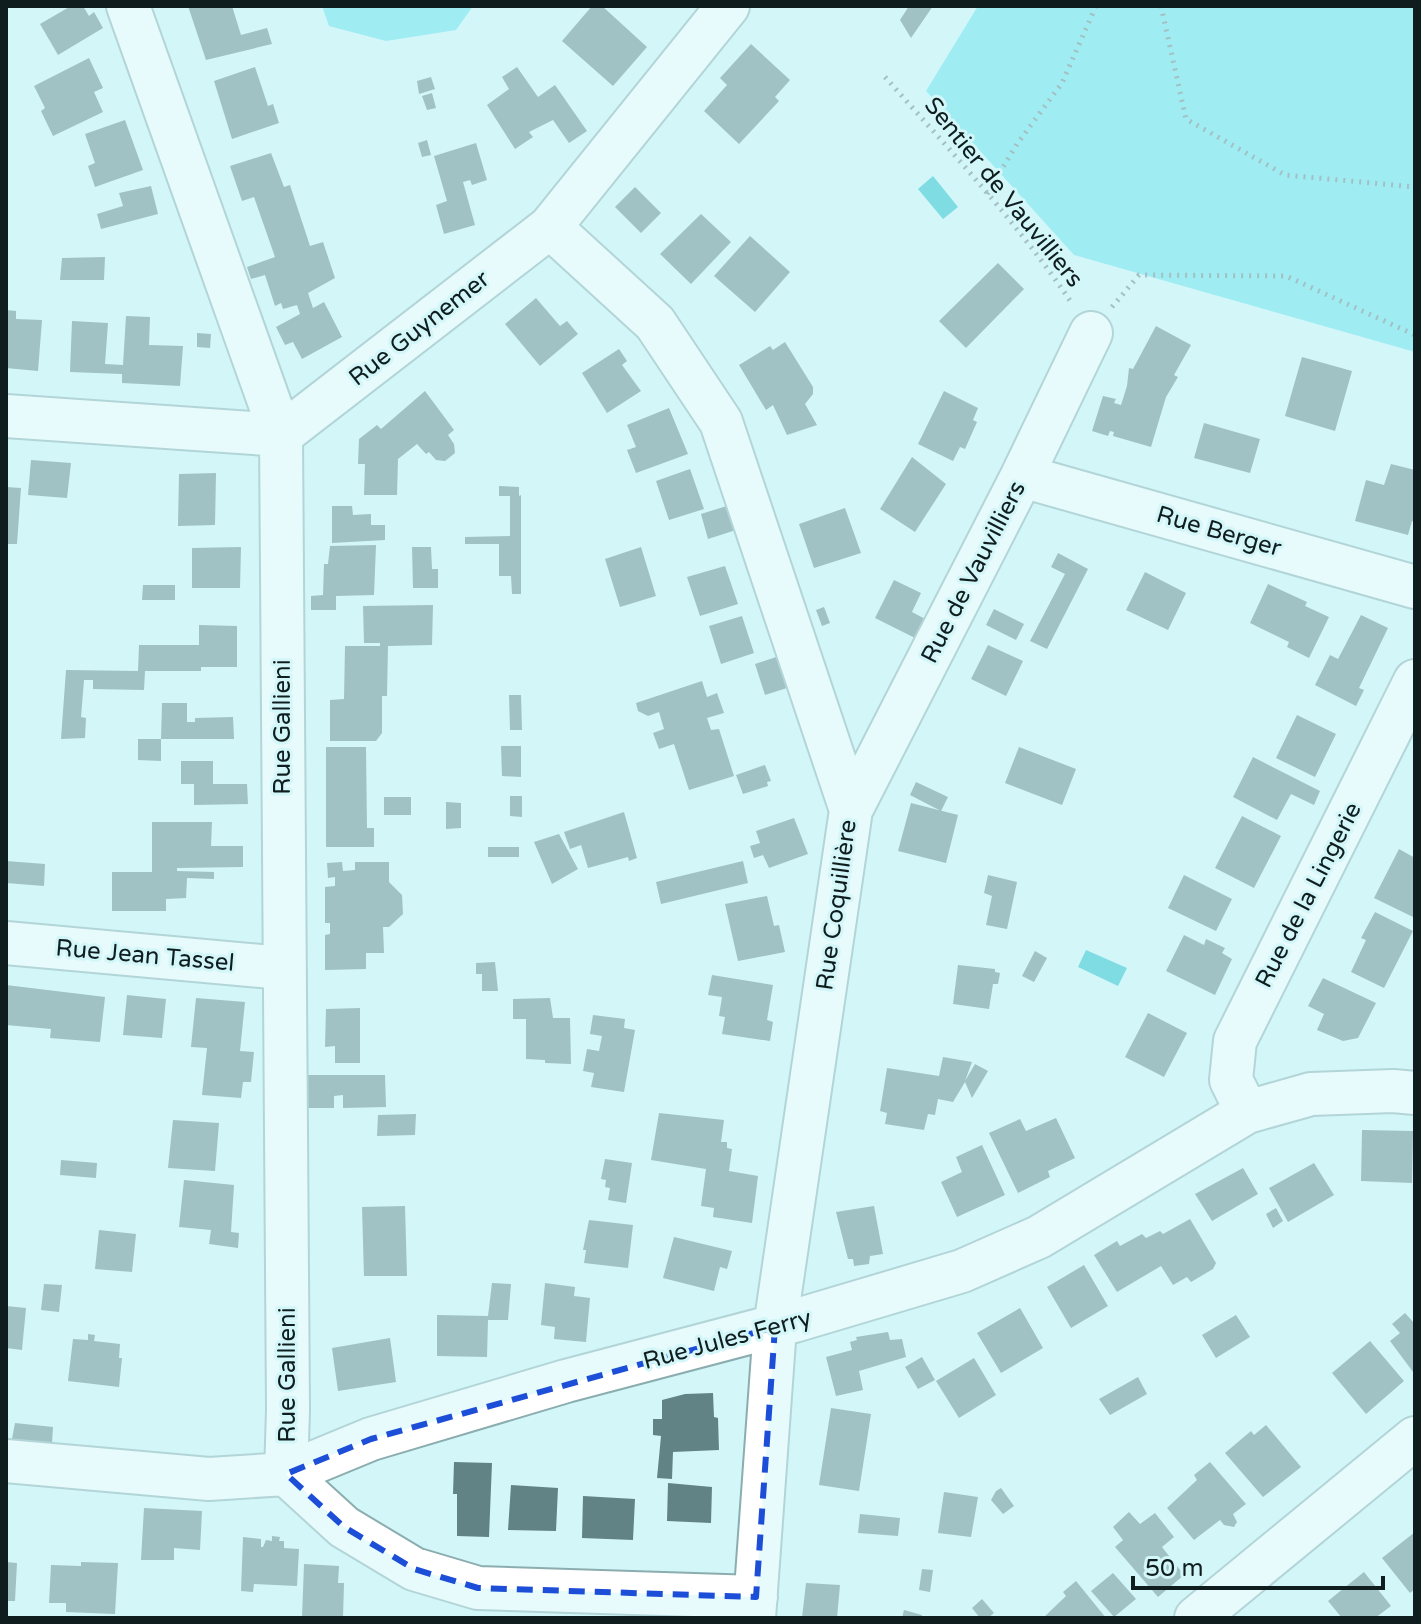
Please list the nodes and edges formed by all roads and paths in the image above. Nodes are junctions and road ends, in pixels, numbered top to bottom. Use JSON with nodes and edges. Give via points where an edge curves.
{"nodes":[{"id":1,"x":128,"y":6,"type":"edge"},
{"id":2,"x":728,"y":6,"type":"edge"},
{"id":3,"x":1096,"y":6,"type":"edge"},
{"id":4,"x":1161,"y":6,"type":"edge"},
{"id":5,"x":885,"y":77,"type":"dead end"},
{"id":6,"x":1415,"y":187,"type":"edge"},
{"id":7,"x":987,"y":194,"type":"junction"},
{"id":8,"x":550,"y":227,"type":"junction"},
{"id":9,"x":1091,"y":333,"type":"junction"},
{"id":10,"x":1415,"y":335,"type":"edge"},
{"id":11,"x":6,"y":416,"type":"edge"},
{"id":12,"x":281,"y":435,"type":"junction"},
{"id":13,"x":1022,"y":476,"type":"junction"},
{"id":14,"x":1415,"y":587,"type":"edge"},
{"id":15,"x":1415,"y":681,"type":"edge"},
{"id":16,"x":851,"y":810,"type":"junction"},
{"id":17,"x":6,"y":943,"type":"edge"},
{"id":18,"x":283,"y":968,"type":"junction"},
{"id":19,"x":1415,"y":1093,"type":"edge"},
{"id":20,"x":1247,"y":1112,"type":"junction"},
{"id":21,"x":775,"y":1327,"type":"junction"},
{"id":22,"x":1415,"y":1438,"type":"edge"},
{"id":23,"x":6,"y":1461,"type":"edge"},
{"id":24,"x":286,"y":1474,"type":"junction"},
{"id":25,"x":755,"y":1608,"type":"edge"},
{"id":26,"x":1196,"y":1618,"type":"edge"}],
"edges":[{"from":1,"to":12,"type":"street","name":"Rue Gallieni"},
{"from":2,"to":8,"type":"street","name":"Rue Guynemer"},
{"from":3,"to":7,"type":"path","via":[[1062,83]]},
{"from":4,"to":6,"type":"path","via":[[1186,119],[1285,175]]},
{"from":5,"to":7,"type":"path","name":"Sentier de Vauvilliers"},
{"from":7,"to":9,"type":"path","name":"Sentier de Vauvilliers","via":[[1047,267]]},
{"from":8,"to":12,"type":"street","name":"Rue Guynemer"},
{"from":8,"to":16,"type":"street","name":"Rue Coquillière","via":[[655,323],[721,422]]},
{"from":9,"to":10,"type":"path","via":[[1139,275],[1286,276]]},
{"from":9,"to":13,"type":"street","name":"Rue de Vauvilliers"},
{"from":11,"to":12,"type":"street"},
{"from":12,"to":18,"type":"street","name":"Rue Gallieni"},
{"from":13,"to":14,"type":"street","name":"Rue Berger"},
{"from":13,"to":16,"type":"street","name":"Rue de Vauvilliers"},
{"from":15,"to":20,"type":"street","name":"Rue de la Lingerie","via":[[1235,1041],[1231,1080]]},
{"from":16,"to":21,"type":"street","name":"Rue Coquillière"},
{"from":17,"to":18,"type":"street","name":"Rue Jean Tassel"},
{"from":18,"to":24,"type":"street","name":"Rue Gallieni"},
{"from":19,"to":20,"type":"street","name":"Rue Jules Ferry","via":[[1311,1094]]},
{"from":20,"to":21,"type":"street","name":"Rue Jules Ferry","via":[[1039,1237],[962,1271]]},
{"from":21,"to":24,"type":"street","name":"Rue Jules Ferry","via":[[371,1439]]},
{"from":21,"to":25,"type":"street","name":"Rue Coquillière"},
{"from":22,"to":26,"type":"street"},
{"from":23,"to":24,"type":"street","name":"Rue Jules Ferry","via":[[209,1479]]},
{"from":24,"to":25,"type":"street","via":[[344,1527],[414,1569],[478,1588]]}]}
